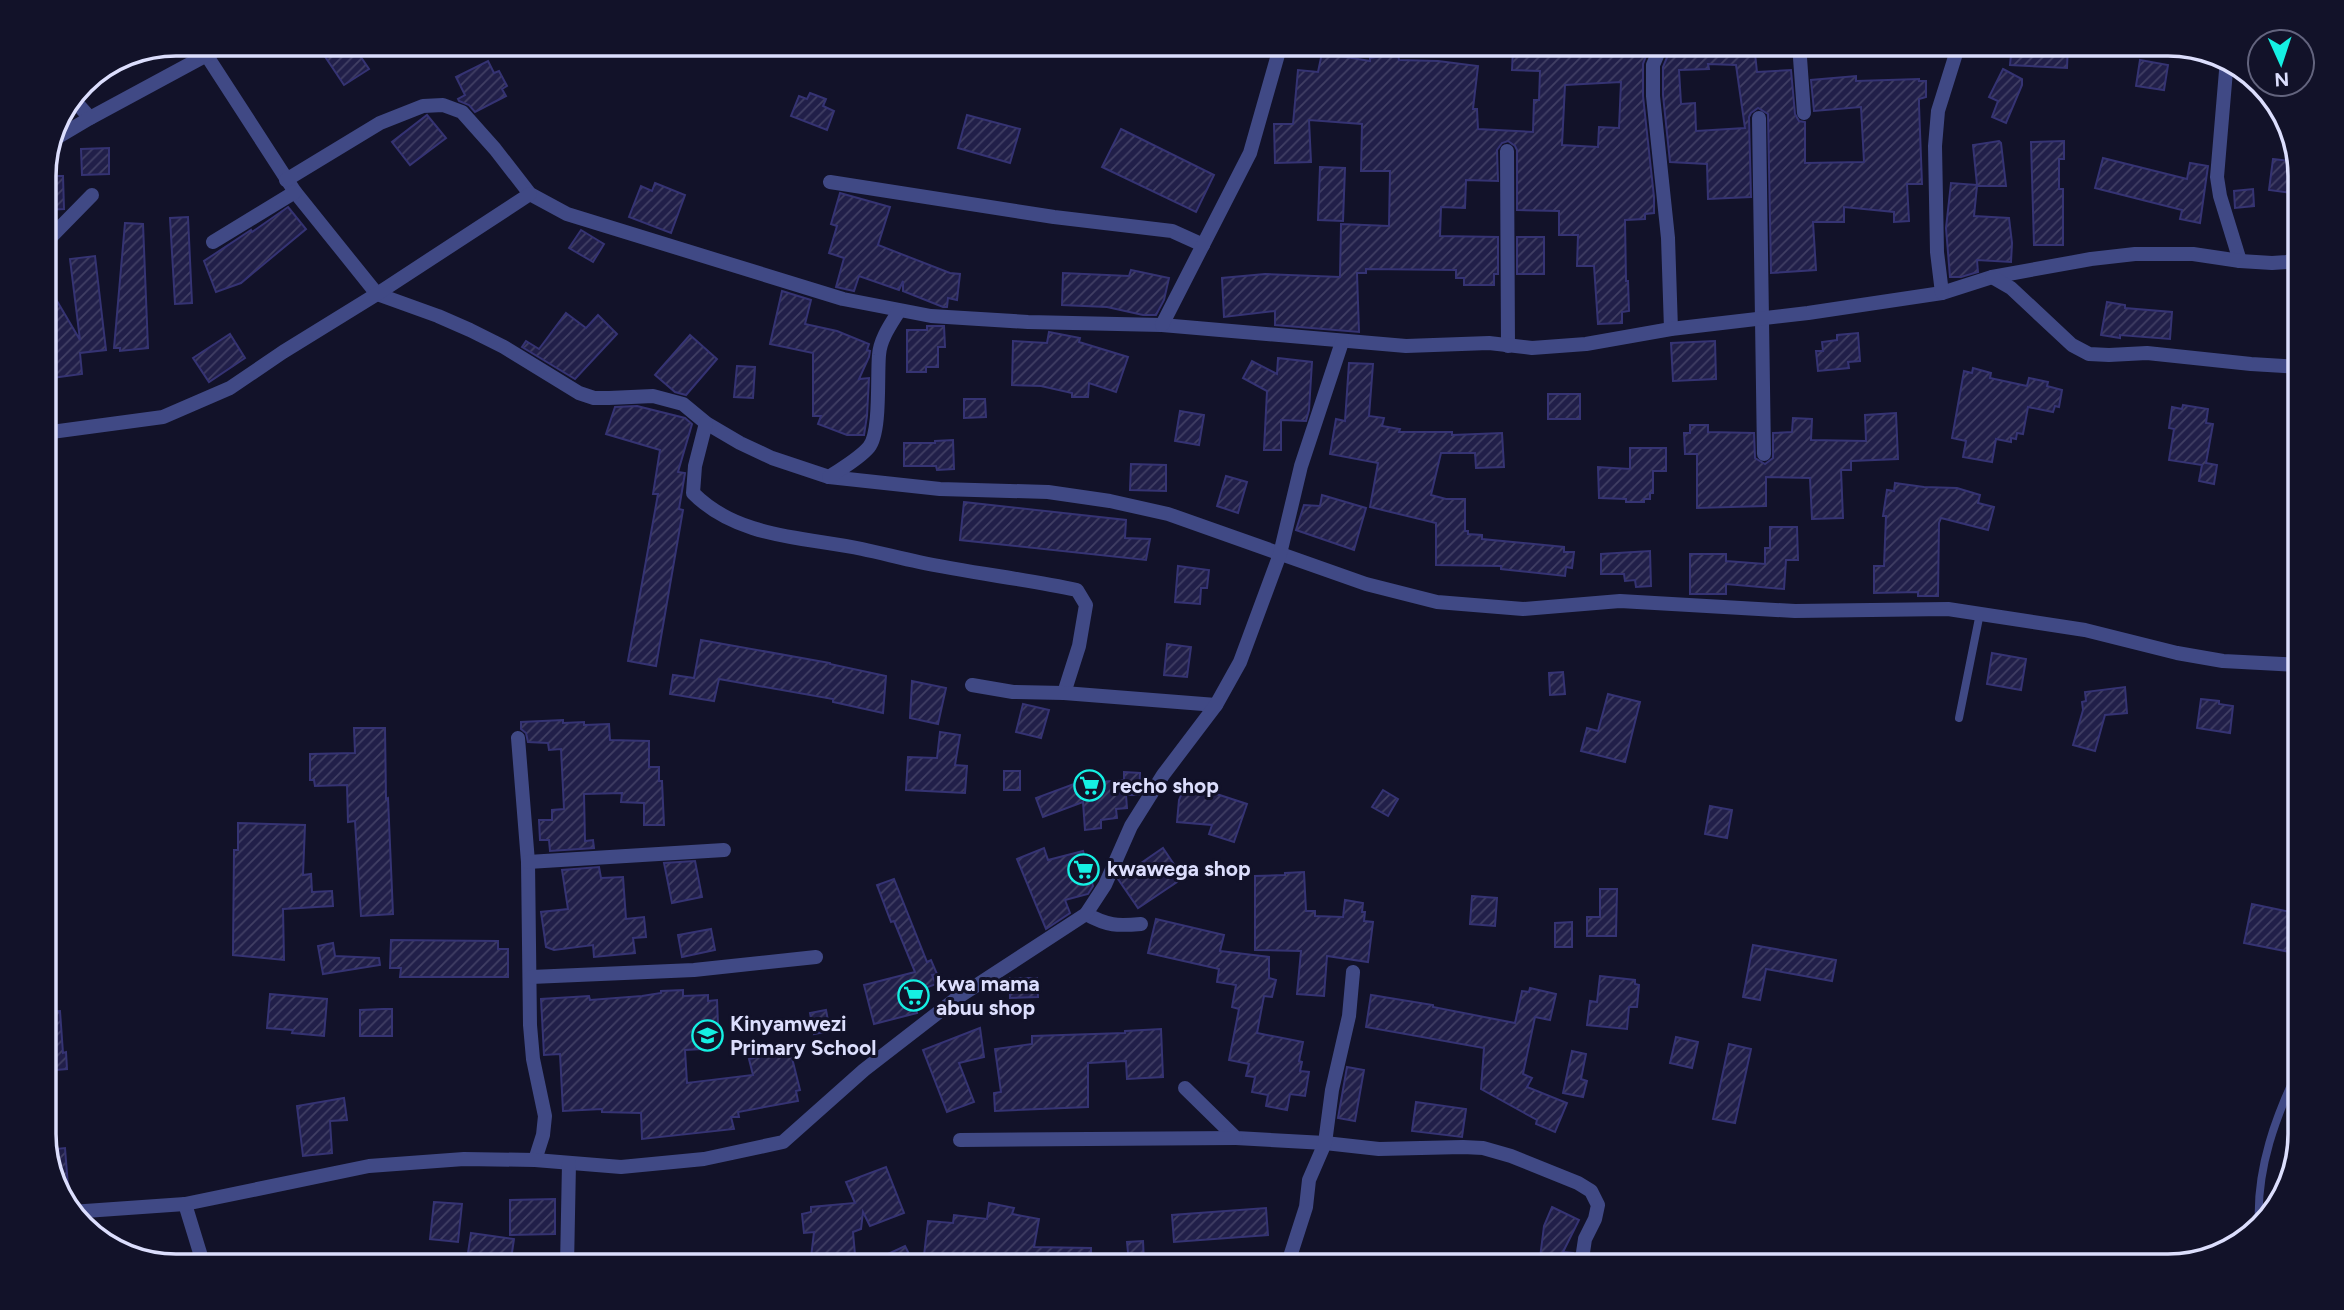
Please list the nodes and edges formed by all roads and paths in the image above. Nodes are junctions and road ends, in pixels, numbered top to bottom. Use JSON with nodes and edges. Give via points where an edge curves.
{"nodes":[{"id":1,"x":207,"y":56,"type":"joint"},
{"id":2,"x":1278,"y":56,"type":"edge"},
{"id":3,"x":1657,"y":56,"type":"edge"},
{"id":4,"x":1800,"y":56,"type":"edge"},
{"id":5,"x":1955,"y":56,"type":"edge"},
{"id":6,"x":2226,"y":71,"type":"edge"},
{"id":7,"x":79,"y":106,"type":"edge"},
{"id":8,"x":1804,"y":113,"type":"dead end"},
{"id":9,"x":90,"y":118,"type":"junction"},
{"id":10,"x":1759,"y":118,"type":"dead end"},
{"id":11,"x":64,"y":135,"type":"edge"},
{"id":12,"x":1507,"y":151,"type":"dead end"},
{"id":13,"x":830,"y":182,"type":"dead end"},
{"id":14,"x":290,"y":186,"type":"junction"},
{"id":15,"x":530,"y":194,"type":"junction"},
{"id":16,"x":92,"y":195,"type":"dead end"},
{"id":17,"x":56,"y":232,"type":"edge"},
{"id":18,"x":213,"y":242,"type":"dead end"},
{"id":19,"x":1203,"y":245,"type":"junction"},
{"id":20,"x":2240,"y":261,"type":"junction"},
{"id":21,"x":2288,"y":262,"type":"edge"},
{"id":22,"x":1992,"y":277,"type":"junction"},
{"id":23,"x":1941,"y":293,"type":"junction"},
{"id":24,"x":377,"y":294,"type":"junction"},
{"id":25,"x":899,"y":311,"type":"junction"},
{"id":26,"x":1763,"y":317,"type":"junction"},
{"id":27,"x":1162,"y":325,"type":"junction"},
{"id":28,"x":1671,"y":329,"type":"junction"},
{"id":29,"x":1342,"y":342,"type":"junction"},
{"id":30,"x":1508,"y":346,"type":"junction"},
{"id":31,"x":2288,"y":367,"type":"edge"},
{"id":32,"x":706,"y":423,"type":"junction"},
{"id":33,"x":56,"y":431,"type":"edge"},
{"id":34,"x":1764,"y":454,"type":"dead end"},
{"id":35,"x":829,"y":477,"type":"junction"},
{"id":36,"x":1280,"y":554,"type":"junction"},
{"id":37,"x":1980,"y":613,"type":"junction"},
{"id":38,"x":2288,"y":664,"type":"edge"},
{"id":39,"x":972,"y":685,"type":"dead end"},
{"id":40,"x":1064,"y":692,"type":"junction"},
{"id":41,"x":1216,"y":705,"type":"junction"},
{"id":42,"x":1959,"y":718,"type":"dead end"},
{"id":43,"x":518,"y":738,"type":"dead end"},
{"id":44,"x":724,"y":850,"type":"dead end"},
{"id":45,"x":528,"y":862,"type":"junction"},
{"id":46,"x":1086,"y":914,"type":"junction"},
{"id":47,"x":1141,"y":923,"type":"dead end"},
{"id":48,"x":816,"y":957,"type":"dead end"},
{"id":49,"x":1353,"y":972,"type":"dead end"},
{"id":50,"x":531,"y":977,"type":"junction"},
{"id":51,"x":1185,"y":1088,"type":"dead end"},
{"id":52,"x":2288,"y":1097,"type":"edge"},
{"id":53,"x":1236,"y":1138,"type":"junction"},
{"id":54,"x":960,"y":1140,"type":"dead end"},
{"id":55,"x":1325,"y":1143,"type":"junction"},
{"id":56,"x":535,"y":1160,"type":"junction"},
{"id":57,"x":569,"y":1163,"type":"junction"},
{"id":58,"x":185,"y":1204,"type":"junction"},
{"id":59,"x":84,"y":1211,"type":"edge"},
{"id":60,"x":2259,"y":1212,"type":"edge"},
{"id":61,"x":200,"y":1254,"type":"edge"},
{"id":62,"x":567,"y":1254,"type":"edge"},
{"id":63,"x":1291,"y":1254,"type":"edge"},
{"id":64,"x":1583,"y":1254,"type":"edge"}],
"edges":[{"from":1,"to":9,"type":"street"},
{"from":1,"to":14,"type":"street"},
{"from":2,"to":19,"type":"street","via":[[1250,153]]},
{"from":3,"to":28,"type":"street","via":[[1653,96],[1668,238]]},
{"from":4,"to":8,"type":"street"},
{"from":5,"to":23,"type":"street","via":[[1938,111],[1935,146]]},
{"from":6,"to":20,"type":"street","via":[[2217,177]]},
{"from":7,"to":9,"type":"street"},
{"from":9,"to":11,"type":"street"},
{"from":10,"to":26,"type":"street"},
{"from":12,"to":30,"type":"street"},
{"from":13,"to":19,"type":"street","via":[[1172,231]]},
{"from":14,"to":15,"type":"street","via":[[380,123],[423,106],[443,105],[462,112]]},
{"from":14,"to":18,"type":"street"},
{"from":14,"to":24,"type":"street"},
{"from":15,"to":24,"type":"street"},
{"from":15,"to":25,"type":"street","via":[[567,214],[788,283]]},
{"from":16,"to":17,"type":"street"},
{"from":19,"to":27,"type":"street"},
{"from":20,"to":21,"type":"street"},
{"from":20,"to":22,"type":"street","via":[[2193,254],[2135,254]]},
{"from":22,"to":23,"type":"street"},
{"from":22,"to":31,"type":"street","via":[[2011,288],[2072,345],[2089,354],[2147,353]]},
{"from":23,"to":26,"type":"street"},
{"from":24,"to":32,"type":"street","via":[[470,330],[579,393],[594,398],[668,399],[683,404]]},
{"from":24,"to":33,"type":"street","via":[[199,403],[163,417]]},
{"from":25,"to":27,"type":"street","via":[[968,319]]},
{"from":25,"to":35,"type":"street","via":[[879,354],[873,440],[867,450]]},
{"from":26,"to":28,"type":"street"},
{"from":26,"to":34,"type":"street"},
{"from":27,"to":29,"type":"street"},
{"from":28,"to":30,"type":"street","via":[[1561,347]]},
{"from":29,"to":30,"type":"street"},
{"from":29,"to":36,"type":"street","via":[[1301,466]]},
{"from":32,"to":35,"type":"street","via":[[772,458]]},
{"from":32,"to":40,"type":"street","via":[[693,494],[730,521],[761,531],[1077,590],[1086,605]]},
{"from":35,"to":36,"type":"street","via":[[940,489],[1048,492],[1110,502],[1168,514]]},
{"from":36,"to":37,"type":"street","via":[[1366,584],[1475,607],[1523,609],[1620,600],[1795,611],[1948,609]]},
{"from":36,"to":41,"type":"street","via":[[1240,662]]},
{"from":37,"to":38,"type":"street","via":[[2085,630],[2223,661]]},
{"from":37,"to":42,"type":"lane"},
{"from":39,"to":40,"type":"street","via":[[1013,692]]},
{"from":40,"to":41,"type":"street"},
{"from":41,"to":46,"type":"street","via":[[1131,826]]},
{"from":43,"to":45,"type":"street"},
{"from":44,"to":45,"type":"street"},
{"from":45,"to":50,"type":"street"},
{"from":46,"to":47,"type":"street","via":[[1117,926]]},
{"from":46,"to":57,"type":"street","via":[[957,998],[864,1070],[783,1142],[704,1159],[621,1167]]},
{"from":48,"to":50,"type":"street","via":[[694,970]]},
{"from":49,"to":55,"type":"street"},
{"from":50,"to":56,"type":"street","via":[[533,1059],[545,1116]]},
{"from":51,"to":53,"type":"street"},
{"from":52,"to":60,"type":"lane","via":[[2264,1160]]},
{"from":53,"to":54,"type":"street"},
{"from":53,"to":55,"type":"street"},
{"from":55,"to":63,"type":"street","via":[[1309,1180],[1306,1207]]},
{"from":55,"to":64,"type":"street","via":[[1380,1149],[1483,1148],[1578,1183],[1591,1191],[1598,1205]]},
{"from":56,"to":57,"type":"street"},
{"from":56,"to":58,"type":"street","via":[[464,1159],[369,1166]]},
{"from":57,"to":62,"type":"street"},
{"from":58,"to":59,"type":"street"},
{"from":58,"to":61,"type":"street"}]}
